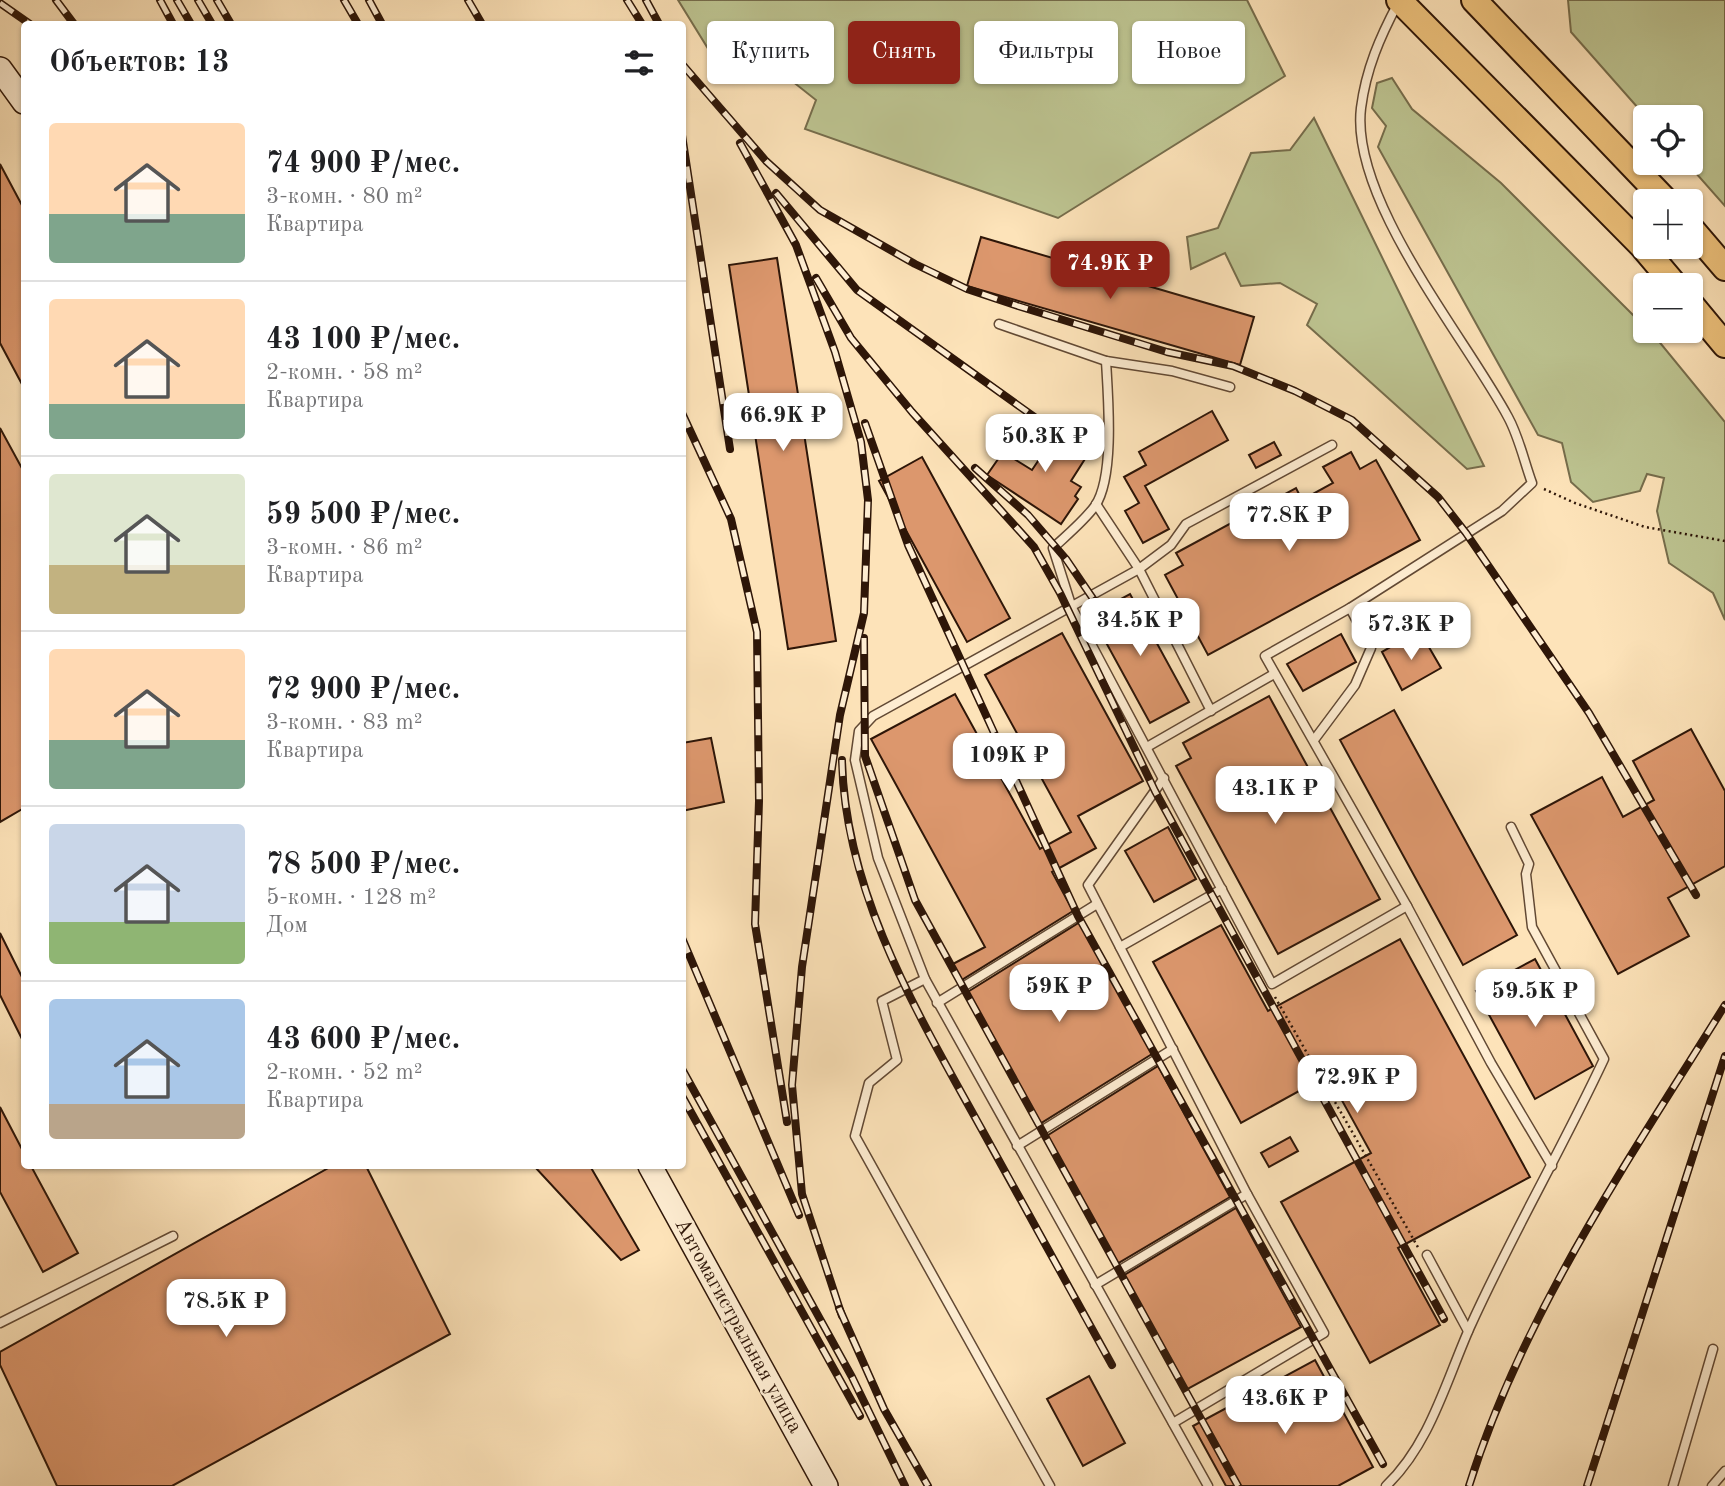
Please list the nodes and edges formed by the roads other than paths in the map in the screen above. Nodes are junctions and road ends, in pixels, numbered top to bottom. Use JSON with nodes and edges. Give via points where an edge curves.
{"nodes":[{"id":1,"x":1399,"y":0,"type":"edge"},
{"id":2,"x":1474,"y":0,"type":"edge"},
{"id":3,"x":0,"y":69,"type":"edge"},
{"id":4,"x":21,"y":98,"type":"edge"},
{"id":5,"x":1655,"y":189,"type":"edge"},
{"id":6,"x":1703,"y":242,"type":"edge"},
{"id":7,"x":1725,"y":268,"type":"edge"},
{"id":8,"x":1665,"y":273,"type":"edge"},
{"id":9,"x":1703,"y":319,"type":"edge"},
{"id":10,"x":999,"y":324,"type":"dead end"},
{"id":11,"x":1725,"y":345,"type":"edge"},
{"id":12,"x":1105,"y":361,"type":"junction"},
{"id":13,"x":1230,"y":387,"type":"dead end"},
{"id":14,"x":1332,"y":445,"type":"dead end"},
{"id":15,"x":1096,"y":504,"type":"junction"},
{"id":16,"x":1139,"y":569,"type":"junction"},
{"id":17,"x":1072,"y":608,"type":"junction"},
{"id":18,"x":1350,"y":608,"type":"junction"},
{"id":19,"x":1275,"y":674,"type":"junction"},
{"id":20,"x":1211,"y":710,"type":"junction"},
{"id":21,"x":1314,"y":740,"type":"junction"},
{"id":22,"x":1147,"y":747,"type":"junction"},
{"id":23,"x":1164,"y":778,"type":"junction"},
{"id":24,"x":1511,"y":827,"type":"dead end"},
{"id":25,"x":1222,"y":889,"type":"junction"},
{"id":26,"x":1097,"y":904,"type":"junction"},
{"id":27,"x":1407,"y":906,"type":"junction"},
{"id":28,"x":1120,"y":947,"type":"junction"},
{"id":29,"x":925,"y":979,"type":"junction"},
{"id":30,"x":937,"y":1003,"type":"junction"},
{"id":31,"x":1172,"y":1049,"type":"junction"},
{"id":32,"x":1017,"y":1146,"type":"junction"},
{"id":33,"x":1552,"y":1166,"type":"junction"},
{"id":34,"x":652,"y":1169,"type":"edge"},
{"id":35,"x":1247,"y":1194,"type":"junction"},
{"id":36,"x":173,"y":1236,"type":"dead end"},
{"id":37,"x":1427,"y":1255,"type":"road end"},
{"id":38,"x":1095,"y":1285,"type":"junction"},
{"id":39,"x":0,"y":1323,"type":"edge"},
{"id":40,"x":1468,"y":1331,"type":"junction"},
{"id":41,"x":1713,"y":1349,"type":"dead end"},
{"id":42,"x":1173,"y":1423,"type":"junction"},
{"id":43,"x":1725,"y":1471,"type":"edge"},
{"id":44,"x":826,"y":1486,"type":"edge"},
{"id":45,"x":1050,"y":1486,"type":"edge"},
{"id":46,"x":1208,"y":1486,"type":"edge"},
{"id":47,"x":1386,"y":1486,"type":"edge"},
{"id":48,"x":1673,"y":1486,"type":"edge"},
{"id":49,"x":1712,"y":1486,"type":"edge"}],
"edges":[{"from":1,"to":8,"type":"main road"},
{"from":1,"to":18,"type":"lane","via":[[1367,72],[1361,108],[1363,142],[1374,183],[1397,237],[1509,419],[1532,482],[1502,511]]},
{"from":2,"to":5,"type":"main road"},
{"from":3,"to":4,"type":"main road"},
{"from":6,"to":7,"type":"main road"},
{"from":9,"to":11,"type":"main road"},
{"from":10,"to":12,"type":"lane"},
{"from":12,"to":13,"type":"lane","via":[[1172,370]]},
{"from":12,"to":15,"type":"lane","via":[[1108,449]]},
{"from":14,"to":16,"type":"lane","via":[[1186,524],[1171,545]]},
{"from":15,"to":16,"type":"lane"},
{"from":15,"to":17,"type":"lane","via":[[1053,548]]},
{"from":16,"to":17,"type":"lane"},
{"from":16,"to":20,"type":"lane"},
{"from":17,"to":22,"type":"lane"},
{"from":17,"to":29,"type":"lane","via":[[873,716],[859,731],[855,760],[878,858]]},
{"from":18,"to":19,"type":"lane","via":[[1265,656]]},
{"from":18,"to":21,"type":"lane","via":[[1371,648],[1355,685]]},
{"from":19,"to":20,"type":"lane"},
{"from":19,"to":21,"type":"lane"},
{"from":20,"to":22,"type":"lane"},
{"from":21,"to":27,"type":"lane"},
{"from":22,"to":23,"type":"lane"},
{"from":23,"to":25,"type":"lane"},
{"from":23,"to":26,"type":"lane","via":[[1088,885]]},
{"from":24,"to":33,"type":"lane","via":[[1529,864],[1532,927],[1604,1059]]},
{"from":25,"to":27,"type":"lane","via":[[1272,984]]},
{"from":25,"to":28,"type":"lane"},
{"from":26,"to":28,"type":"lane"},
{"from":26,"to":30,"type":"lane"},
{"from":27,"to":33,"type":"lane"},
{"from":28,"to":31,"type":"lane"},
{"from":29,"to":30,"type":"lane"},
{"from":29,"to":45,"type":"lane","via":[[882,1001],[897,1059],[869,1083],[855,1136]]},
{"from":30,"to":32,"type":"lane"},
{"from":31,"to":32,"type":"lane"},
{"from":31,"to":35,"type":"lane"},
{"from":32,"to":38,"type":"lane"},
{"from":33,"to":40,"type":"lane"},
{"from":34,"to":44,"type":"main road","name":"Автомагистральная улица"},
{"from":35,"to":38,"type":"lane"},
{"from":35,"to":42,"type":"lane","via":[[1324,1333]]},
{"from":36,"to":39,"type":"lane"},
{"from":37,"to":40,"type":"lane"},
{"from":38,"to":42,"type":"lane"},
{"from":40,"to":47,"type":"lane","via":[[1437,1408],[1404,1468]]},
{"from":41,"to":48,"type":"lane"},
{"from":42,"to":46,"type":"lane"},
{"from":43,"to":49,"type":"lane"}]}
